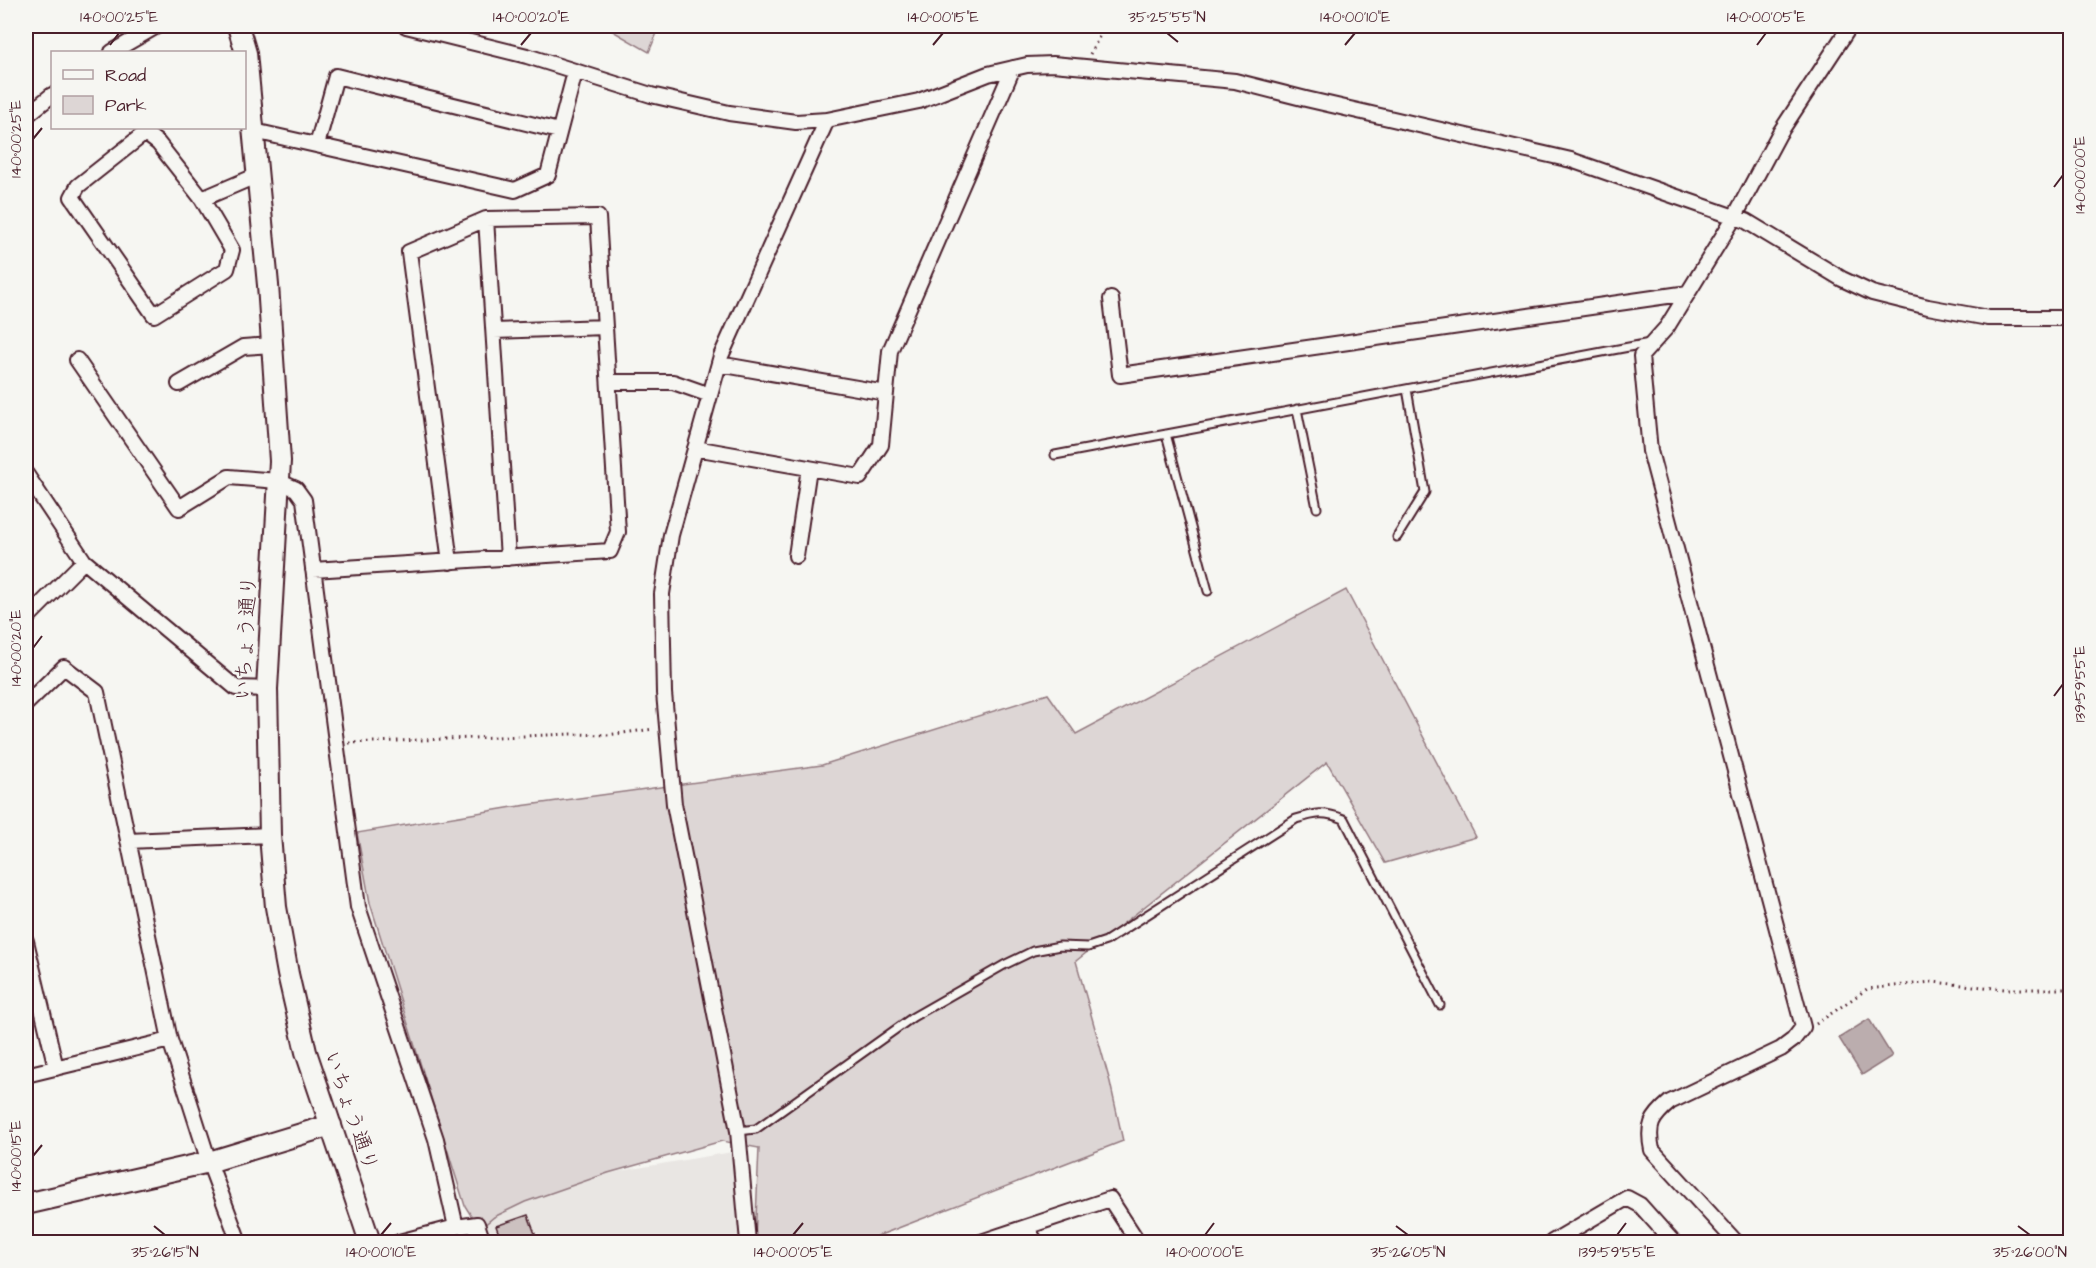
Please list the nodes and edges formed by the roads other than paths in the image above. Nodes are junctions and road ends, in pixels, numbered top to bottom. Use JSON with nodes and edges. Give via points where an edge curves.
{"nodes":[{"id":1,"x":157,"y":26,"type":"edge"},
{"id":2,"x":238,"y":26,"type":"edge"},
{"id":3,"x":406,"y":26,"type":"edge"},
{"id":4,"x":1850,"y":26,"type":"edge"},
{"id":5,"x":114,"y":51,"type":"edge"},
{"id":6,"x":245,"y":51,"type":"edge"},
{"id":7,"x":246,"y":53,"type":"edge"},
{"id":8,"x":1013,"y":68,"type":"junction"},
{"id":9,"x":575,"y":72,"type":"junction"},
{"id":10,"x":51,"y":96,"type":"edge"},
{"id":11,"x":26,"y":116,"type":"edge"},
{"id":12,"x":826,"y":120,"type":"junction"},
{"id":13,"x":254,"y":131,"type":"junction"},
{"id":14,"x":559,"y":131,"type":"junction"},
{"id":15,"x":317,"y":145,"type":"junction"},
{"id":16,"x":258,"y":175,"type":"junction"},
{"id":17,"x":202,"y":199,"type":"junction"},
{"id":18,"x":1734,"y":218,"type":"junction"},
{"id":19,"x":486,"y":219,"type":"junction"},
{"id":20,"x":1688,"y":293,"type":"junction"},
{"id":21,"x":1111,"y":299,"type":"dead end"},
{"id":22,"x":2070,"y":318,"type":"edge"},
{"id":23,"x":605,"y":327,"type":"junction"},
{"id":24,"x":494,"y":331,"type":"junction"},
{"id":25,"x":1653,"y":342,"type":"junction"},
{"id":26,"x":272,"y":345,"type":"junction"},
{"id":27,"x":77,"y":360,"type":"dead end"},
{"id":28,"x":719,"y":364,"type":"junction"},
{"id":29,"x":609,"y":382,"type":"junction"},
{"id":30,"x":178,"y":384,"type":"dead end"},
{"id":31,"x":1407,"y":389,"type":"junction"},
{"id":32,"x":886,"y":393,"type":"junction"},
{"id":33,"x":710,"y":395,"type":"junction"},
{"id":34,"x":1297,"y":410,"type":"junction"},
{"id":35,"x":1166,"y":434,"type":"junction"},
{"id":36,"x":695,"y":448,"type":"junction"},
{"id":37,"x":1055,"y":455,"type":"dead end"},
{"id":38,"x":808,"y":468,"type":"junction"},
{"id":39,"x":26,"y":474,"type":"edge"},
{"id":40,"x":278,"y":481,"type":"junction"},
{"id":41,"x":1317,"y":508,"type":"dead end"},
{"id":42,"x":1397,"y":537,"type":"dead end"},
{"id":43,"x":796,"y":556,"type":"dead end"},
{"id":44,"x":508,"y":558,"type":"junction"},
{"id":45,"x":84,"y":561,"type":"junction"},
{"id":46,"x":450,"y":562,"type":"junction"},
{"id":47,"x":313,"y":570,"type":"junction"},
{"id":48,"x":1208,"y":591,"type":"dead end"},
{"id":49,"x":26,"y":619,"type":"edge"},
{"id":50,"x":267,"y":688,"type":"junction"},
{"id":51,"x":26,"y":704,"type":"edge"},
{"id":52,"x":270,"y":835,"type":"junction"},
{"id":53,"x":128,"y":841,"type":"junction"},
{"id":54,"x":26,"y":941,"type":"edge"},
{"id":55,"x":1440,"y":1005,"type":"dead end"},
{"id":56,"x":170,"y":1040,"type":"junction"},
{"id":57,"x":56,"y":1068,"type":"junction"},
{"id":58,"x":26,"y":1075,"type":"edge"},
{"id":59,"x":331,"y":1125,"type":"junction"},
{"id":60,"x":738,"y":1131,"type":"junction"},
{"id":61,"x":210,"y":1162,"type":"junction"},
{"id":62,"x":26,"y":1204,"type":"edge"},
{"id":63,"x":456,"y":1227,"type":"junction"},
{"id":64,"x":1026,"y":1228,"type":"junction"},
{"id":65,"x":239,"y":1242,"type":"edge"},
{"id":66,"x":370,"y":1242,"type":"edge"},
{"id":67,"x":399,"y":1242,"type":"edge"},
{"id":68,"x":483,"y":1242,"type":"edge"},
{"id":69,"x":748,"y":1242,"type":"edge"},
{"id":70,"x":981,"y":1242,"type":"edge"},
{"id":71,"x":1036,"y":1242,"type":"edge"},
{"id":72,"x":1138,"y":1242,"type":"edge"},
{"id":73,"x":1552,"y":1242,"type":"edge"},
{"id":74,"x":1673,"y":1242,"type":"edge"},
{"id":75,"x":1736,"y":1242,"type":"edge"}],
"edges":[{"from":1,"to":5,"type":"street"},
{"from":2,"to":6,"type":"street","name":"いちょう通り"},
{"from":3,"to":9,"type":"street"},
{"from":4,"to":18,"type":"street","via":[[1779,134]]},
{"from":7,"to":13,"type":"street","name":"いちょう通り"},
{"from":8,"to":12,"type":"street","via":[[920,101]]},
{"from":8,"to":18,"type":"street","via":[[1053,64],[1235,81],[1571,160]]},
{"from":8,"to":32,"type":"street","via":[[890,351]]},
{"from":9,"to":12,"type":"street","via":[[729,113],[796,122]]},
{"from":9,"to":14,"type":"street"},
{"from":10,"to":11,"type":"street"},
{"from":12,"to":28,"type":"street"},
{"from":13,"to":15,"type":"street"},
{"from":13,"to":16,"type":"street","name":"いちょう通り"},
{"from":14,"to":15,"type":"street","via":[[548,176],[515,189]]},
{"from":14,"to":15,"type":"street","via":[[336,76]]},
{"from":16,"to":17,"type":"street"},
{"from":16,"to":26,"type":"street","name":"いちょう通り"},
{"from":17,"to":17,"type":"street","via":[[232,250],[227,268],[154,315],[72,197],[78,186],[145,133],[158,143]]},
{"from":18,"to":20,"type":"street"},
{"from":18,"to":22,"type":"street","via":[[1746,221],[1872,293],[1988,318]]},
{"from":19,"to":23,"type":"street","via":[[598,217]]},
{"from":19,"to":24,"type":"street"},
{"from":19,"to":46,"type":"street","via":[[409,252]]},
{"from":20,"to":21,"type":"street","via":[[1120,375]]},
{"from":20,"to":25,"type":"street"},
{"from":23,"to":24,"type":"street"},
{"from":23,"to":29,"type":"street"},
{"from":24,"to":44,"type":"street"},
{"from":25,"to":31,"type":"lane"},
{"from":25,"to":75,"type":"street","via":[[1641,356],[1650,451],[1803,1027],[1781,1049],[1670,1102],[1654,1115],[1649,1134],[1652,1150]]},
{"from":26,"to":30,"type":"street","via":[[243,347]]},
{"from":26,"to":40,"type":"street","name":"いちょう通り"},
{"from":27,"to":40,"type":"street","via":[[179,508],[230,477]]},
{"from":28,"to":32,"type":"street"},
{"from":28,"to":33,"type":"street"},
{"from":29,"to":33,"type":"street","via":[[673,382]]},
{"from":29,"to":44,"type":"street","via":[[618,532],[610,551]]},
{"from":31,"to":34,"type":"lane"},
{"from":31,"to":42,"type":"lane","via":[[1425,492]]},
{"from":32,"to":38,"type":"street","via":[[881,445],[860,477]]},
{"from":33,"to":36,"type":"street"},
{"from":34,"to":35,"type":"lane"},
{"from":34,"to":41,"type":"lane"},
{"from":35,"to":37,"type":"lane"},
{"from":35,"to":48,"type":"lane"},
{"from":36,"to":38,"type":"street"},
{"from":36,"to":60,"type":"street","via":[[671,535],[662,594],[664,693],[674,804]]},
{"from":38,"to":43,"type":"street"},
{"from":39,"to":45,"type":"street"},
{"from":40,"to":47,"type":"street","via":[[296,489],[304,500]]},
{"from":40,"to":50,"type":"street","name":"いちょう通り"},
{"from":44,"to":46,"type":"street"},
{"from":45,"to":49,"type":"street"},
{"from":45,"to":50,"type":"street","via":[[236,688]]},
{"from":46,"to":47,"type":"street"},
{"from":47,"to":63,"type":"street","via":[[358,907],[436,1139]]},
{"from":50,"to":52,"type":"street","name":"いちょう通り"},
{"from":51,"to":53,"type":"street","via":[[64,667],[97,692]]},
{"from":52,"to":53,"type":"street"},
{"from":52,"to":59,"type":"street","name":"いちょう通り","via":[[276,907],[288,974],[306,1052]]},
{"from":53,"to":56,"type":"street"},
{"from":54,"to":57,"type":"street"},
{"from":55,"to":60,"type":"lane","via":[[1344,819],[1331,813],[1316,813],[1296,819],[1107,941],[1088,947],[1060,946],[1033,951],[1004,965],[913,1017],[756,1129]]},
{"from":56,"to":57,"type":"street"},
{"from":56,"to":61,"type":"street"},
{"from":57,"to":58,"type":"street"},
{"from":59,"to":61,"type":"street"},
{"from":59,"to":66,"type":"street","name":"いちょう通り"},
{"from":60,"to":69,"type":"street"},
{"from":61,"to":62,"type":"street"},
{"from":61,"to":65,"type":"street"},
{"from":63,"to":67,"type":"street"},
{"from":63,"to":68,"type":"street","via":[[477,1224]]},
{"from":64,"to":70,"type":"street"},
{"from":64,"to":71,"type":"street"},
{"from":64,"to":72,"type":"street","via":[[1110,1199]]},
{"from":73,"to":74,"type":"street","via":[[1627,1198],[1640,1205]]}]}
